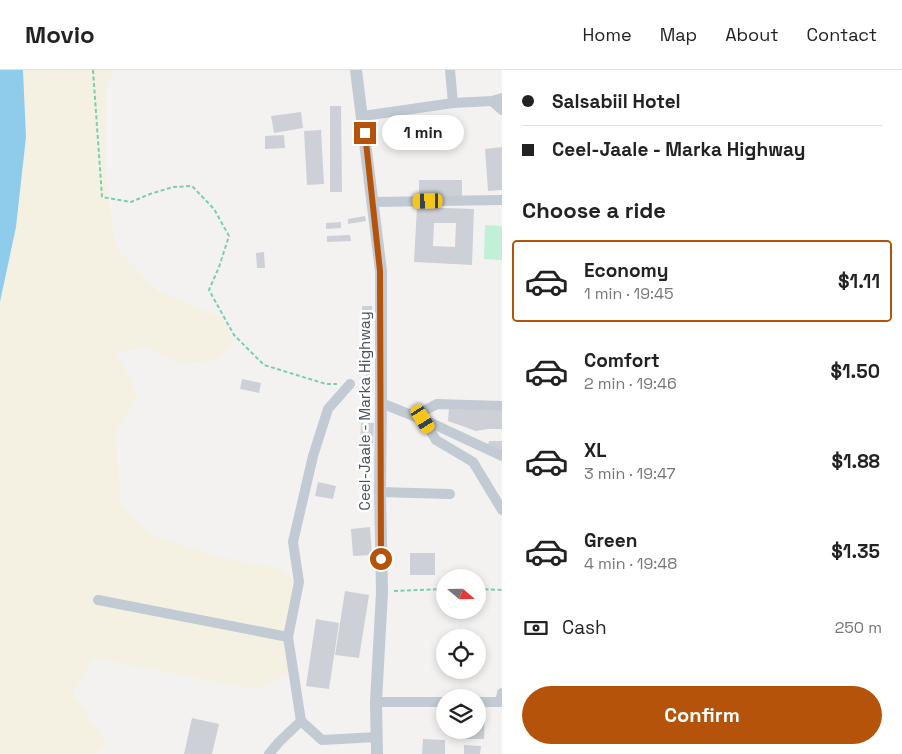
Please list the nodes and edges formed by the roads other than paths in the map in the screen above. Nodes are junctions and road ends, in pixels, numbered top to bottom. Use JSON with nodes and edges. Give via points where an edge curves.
{"nodes":[{"id":1,"x":356,"y":70,"type":"edge"},
{"id":2,"x":450,"y":70,"type":"edge"},
{"id":3,"x":497,"y":100,"type":"edge"},
{"id":4,"x":453,"y":103,"type":"junction"},
{"id":5,"x":502,"y":110,"type":"edge"},
{"id":6,"x":363,"y":116,"type":"junction"},
{"id":7,"x":502,"y":200,"type":"edge"},
{"id":8,"x":373,"y":202,"type":"junction"},
{"id":9,"x":350,"y":384,"type":"road end"},
{"id":10,"x":382,"y":402,"type":"junction"},
{"id":11,"x":502,"y":406,"type":"edge"},
{"id":12,"x":419,"y":417,"type":"junction"},
{"id":13,"x":502,"y":456,"type":"edge"},
{"id":14,"x":380,"y":492,"type":"junction"},
{"id":15,"x":450,"y":494,"type":"dead end"},
{"id":16,"x":502,"y":510,"type":"edge"},
{"id":17,"x":98,"y":600,"type":"dead end"},
{"id":18,"x":288,"y":637,"type":"junction"},
{"id":19,"x":502,"y":693,"type":"edge"},
{"id":20,"x":376,"y":702,"type":"junction"},
{"id":21,"x":436,"y":702,"type":"edge"},
{"id":22,"x":486,"y":702,"type":"edge"},
{"id":23,"x":301,"y":721,"type":"junction"},
{"id":24,"x":377,"y":737,"type":"junction"},
{"id":25,"x":269,"y":754,"type":"edge"},
{"id":26,"x":377,"y":754,"type":"edge"}],
"edges":[{"from":1,"to":6,"type":"street","name":"Ceel-Jaale - Marka Highway"},
{"from":2,"to":4,"type":"street"},
{"from":3,"to":4,"type":"street"},
{"from":3,"to":5,"type":"street"},
{"from":4,"to":6,"type":"street"},
{"from":6,"to":8,"type":"street","name":"Ceel-Jaale - Marka Highway"},
{"from":7,"to":8,"type":"street"},
{"from":8,"to":10,"type":"street","name":"Ceel-Jaale - Marka Highway","via":[[380,271]]},
{"from":9,"to":18,"type":"street","via":[[328,409],[313,456],[293,542],[300,582]]},
{"from":10,"to":12,"type":"street"},
{"from":10,"to":14,"type":"street","name":"Ceel-Jaale - Marka Highway"},
{"from":11,"to":12,"type":"street","via":[[437,404]]},
{"from":12,"to":13,"type":"street"},
{"from":12,"to":16,"type":"street","via":[[436,440],[473,462]]},
{"from":14,"to":15,"type":"street"},
{"from":14,"to":20,"type":"street","name":"Ceel-Jaale - Marka Highway","via":[[382,592]]},
{"from":17,"to":18,"type":"street"},
{"from":18,"to":23,"type":"street"},
{"from":19,"to":22,"type":"street","via":[[500,702]]},
{"from":20,"to":21,"type":"street"},
{"from":20,"to":24,"type":"street","name":"Ceel-Jaale - Marka Highway"},
{"from":23,"to":24,"type":"street","via":[[322,740]]},
{"from":23,"to":25,"type":"street"},
{"from":24,"to":26,"type":"street","name":"Ceel-Jaale - Marka Highway"}]}
